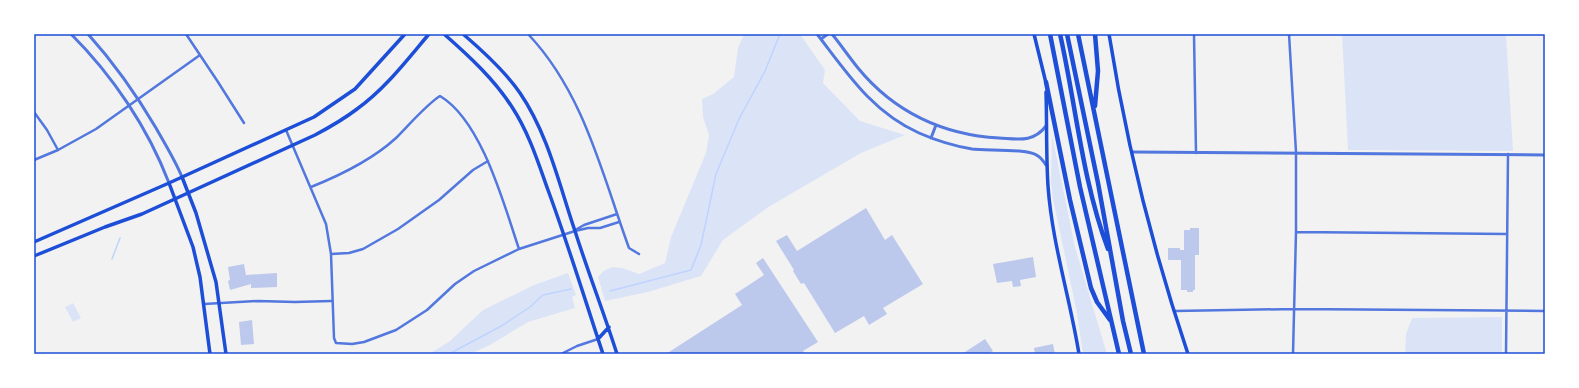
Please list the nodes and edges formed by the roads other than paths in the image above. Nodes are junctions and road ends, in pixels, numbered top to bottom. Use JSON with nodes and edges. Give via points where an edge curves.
{"nodes":[{"id":1,"x":71,"y":34,"type":"edge"},
{"id":2,"x":88,"y":34,"type":"edge"},
{"id":3,"x":186,"y":34,"type":"edge"},
{"id":4,"x":405,"y":34,"type":"edge"},
{"id":5,"x":429,"y":34,"type":"edge"},
{"id":6,"x":444,"y":34,"type":"edge"},
{"id":7,"x":463,"y":34,"type":"edge"},
{"id":8,"x":528,"y":34,"type":"edge"},
{"id":9,"x":817,"y":34,"type":"edge"},
{"id":10,"x":828,"y":34,"type":"edge"},
{"id":11,"x":832,"y":34,"type":"edge"},
{"id":12,"x":1034,"y":34,"type":"edge"},
{"id":13,"x":1050,"y":34,"type":"edge"},
{"id":14,"x":1060,"y":34,"type":"edge"},
{"id":15,"x":1067,"y":34,"type":"edge"},
{"id":16,"x":1078,"y":34,"type":"edge"},
{"id":17,"x":1095,"y":34,"type":"edge"},
{"id":18,"x":1109,"y":34,"type":"edge"},
{"id":19,"x":1194,"y":34,"type":"edge"},
{"id":20,"x":1290,"y":34,"type":"edge"},
{"id":21,"x":821,"y":39,"type":"junction"},
{"id":22,"x":200,"y":55,"type":"junction"},
{"id":23,"x":1046,"y":82,"type":"junction"},
{"id":24,"x":138,"y":98,"type":"junction"},
{"id":25,"x":129,"y":105,"type":"junction"},
{"id":26,"x":34,"y":112,"type":"edge"},
{"id":27,"x":1094,"y":112,"type":"junction"},
{"id":28,"x":244,"y":122,"type":"dead end"},
{"id":29,"x":1047,"y":124,"type":"junction"},
{"id":30,"x":936,"y":125,"type":"junction"},
{"id":31,"x":286,"y":129,"type":"junction"},
{"id":32,"x":931,"y":138,"type":"junction"},
{"id":33,"x":293,"y":145,"type":"junction"},
{"id":34,"x":58,"y":150,"type":"junction"},
{"id":35,"x":1132,"y":152,"type":"junction"},
{"id":36,"x":1296,"y":152,"type":"junction"},
{"id":37,"x":1196,"y":153,"type":"junction"},
{"id":38,"x":1508,"y":154,"type":"junction"},
{"id":39,"x":1545,"y":155,"type":"edge"},
{"id":40,"x":34,"y":160,"type":"edge"},
{"id":41,"x":488,"y":161,"type":"junction"},
{"id":42,"x":1046,"y":165,"type":"junction"},
{"id":43,"x":182,"y":177,"type":"junction"},
{"id":44,"x":169,"y":183,"type":"junction"},
{"id":45,"x":311,"y":187,"type":"junction"},
{"id":46,"x":188,"y":192,"type":"junction"},
{"id":47,"x":175,"y":198,"type":"junction"},
{"id":48,"x":616,"y":214,"type":"junction"},
{"id":49,"x":619,"y":222,"type":"junction"},
{"id":50,"x":575,"y":231,"type":"junction"},
{"id":51,"x":1296,"y":232,"type":"junction"},
{"id":52,"x":564,"y":234,"type":"junction"},
{"id":53,"x":1507,"y":234,"type":"junction"},
{"id":54,"x":34,"y":242,"type":"edge"},
{"id":55,"x":519,"y":249,"type":"junction"},
{"id":56,"x":331,"y":254,"type":"junction"},
{"id":57,"x":638,"y":254,"type":"dead end"},
{"id":58,"x":34,"y":256,"type":"edge"},
{"id":59,"x":1112,"y":261,"type":"junction"},
{"id":60,"x":332,"y":301,"type":"junction"},
{"id":61,"x":219,"y":303,"type":"junction"},
{"id":62,"x":204,"y":304,"type":"junction"},
{"id":63,"x":1294,"y":310,"type":"junction"},
{"id":64,"x":1506,"y":310,"type":"junction"},
{"id":65,"x":1175,"y":311,"type":"junction"},
{"id":66,"x":1545,"y":311,"type":"edge"},
{"id":67,"x":1112,"y":323,"type":"junction"},
{"id":68,"x":608,"y":327,"type":"junction"},
{"id":69,"x":598,"y":339,"type":"junction"},
{"id":70,"x":210,"y":354,"type":"edge"},
{"id":71,"x":226,"y":354,"type":"edge"},
{"id":72,"x":561,"y":354,"type":"edge"},
{"id":73,"x":603,"y":354,"type":"edge"},
{"id":74,"x":617,"y":354,"type":"edge"},
{"id":75,"x":1079,"y":354,"type":"edge"},
{"id":76,"x":1119,"y":354,"type":"edge"},
{"id":77,"x":1131,"y":354,"type":"edge"},
{"id":78,"x":1144,"y":354,"type":"edge"},
{"id":79,"x":1188,"y":354,"type":"edge"},
{"id":80,"x":1293,"y":354,"type":"edge"},
{"id":81,"x":1506,"y":354,"type":"edge"}],
"edges":[{"from":1,"to":25,"type":"street","via":[[100,65]]},
{"from":2,"to":24,"type":"street"},
{"from":3,"to":22,"type":"street"},
{"from":4,"to":31,"type":"main road","via":[[355,89],[314,117]]},
{"from":5,"to":33,"type":"main road","via":[[382,88],[358,109],[337,123]]},
{"from":6,"to":52,"type":"main road","via":[[497,86],[520,120],[530,140]]},
{"from":7,"to":50,"type":"main road","via":[[511,81],[534,116],[554,164]]},
{"from":8,"to":48,"type":"street","via":[[566,84],[575,102]]},
{"from":9,"to":21,"type":"street"},
{"from":10,"to":21,"type":"street"},
{"from":11,"to":30,"type":"street","via":[[858,69],[889,98],[902,108]]},
{"from":12,"to":23,"type":"main road"},
{"from":13,"to":67,"type":"highway","via":[[1080,187]]},
{"from":14,"to":59,"type":"highway","via":[[1093,196]]},
{"from":15,"to":59,"type":"highway"},
{"from":16,"to":27,"type":"highway"},
{"from":17,"to":27,"type":"highway","via":[[1098,72]]},
{"from":18,"to":35,"type":"main road"},
{"from":19,"to":37,"type":"street"},
{"from":20,"to":36,"type":"street"},
{"from":21,"to":32,"type":"street","via":[[868,98],[899,123]]},
{"from":22,"to":24,"type":"street"},
{"from":22,"to":28,"type":"street"},
{"from":23,"to":29,"type":"main road"},
{"from":23,"to":67,"type":"highway","via":[[1091,288],[1097,302]]},
{"from":24,"to":25,"type":"street"},
{"from":24,"to":43,"type":"street"},
{"from":25,"to":34,"type":"street","via":[[96,129]]},
{"from":25,"to":44,"type":"street","via":[[160,159]]},
{"from":26,"to":34,"type":"street"},
{"from":27,"to":78,"type":"highway"},
{"from":29,"to":30,"type":"street","via":[[1041,133],[1023,139],[971,135]]},
{"from":29,"to":42,"type":"main road"},
{"from":30,"to":32,"type":"street"},
{"from":31,"to":33,"type":"street"},
{"from":31,"to":43,"type":"main road"},
{"from":32,"to":42,"type":"street","via":[[972,148],[1028,152],[1037,155]]},
{"from":33,"to":45,"type":"street"},
{"from":33,"to":46,"type":"main road"},
{"from":34,"to":40,"type":"street"},
{"from":35,"to":37,"type":"street"},
{"from":35,"to":65,"type":"main road"},
{"from":36,"to":37,"type":"street"},
{"from":36,"to":38,"type":"street"},
{"from":36,"to":51,"type":"street"},
{"from":38,"to":39,"type":"street"},
{"from":38,"to":53,"type":"street"},
{"from":41,"to":45,"type":"street","via":[[475,136],[456,109],[440,96],[394,139],[357,166]]},
{"from":41,"to":55,"type":"street"},
{"from":41,"to":56,"type":"street","via":[[398,229],[363,249]]},
{"from":42,"to":75,"type":"main road","via":[[1056,242]]},
{"from":43,"to":44,"type":"main road"},
{"from":43,"to":46,"type":"main road"},
{"from":44,"to":47,"type":"main road"},
{"from":44,"to":54,"type":"main road"},
{"from":45,"to":56,"type":"street","via":[[325,220]]},
{"from":46,"to":47,"type":"main road"},
{"from":46,"to":61,"type":"main road","via":[[208,253]]},
{"from":47,"to":58,"type":"main road","via":[[142,214]]},
{"from":47,"to":62,"type":"main road","via":[[193,247]]},
{"from":48,"to":49,"type":"street"},
{"from":48,"to":50,"type":"street","via":[[584,225]]},
{"from":49,"to":50,"type":"street","via":[[600,228]]},
{"from":49,"to":57,"type":"street","via":[[629,248]]},
{"from":50,"to":52,"type":"street"},
{"from":50,"to":68,"type":"main road"},
{"from":51,"to":53,"type":"street"},
{"from":51,"to":63,"type":"street"},
{"from":52,"to":55,"type":"street"},
{"from":52,"to":69,"type":"main road"},
{"from":53,"to":64,"type":"street"},
{"from":55,"to":60,"type":"street","via":[[474,271],[455,284],[427,310],[396,330],[364,342],[336,343]]},
{"from":56,"to":60,"type":"street"},
{"from":59,"to":77,"type":"highway"},
{"from":60,"to":61,"type":"street"},
{"from":61,"to":62,"type":"street"},
{"from":61,"to":71,"type":"main road"},
{"from":62,"to":70,"type":"main road"},
{"from":63,"to":64,"type":"street"},
{"from":63,"to":65,"type":"street"},
{"from":63,"to":80,"type":"street"},
{"from":64,"to":66,"type":"street"},
{"from":64,"to":81,"type":"street"},
{"from":65,"to":79,"type":"main road"},
{"from":67,"to":76,"type":"highway"},
{"from":68,"to":69,"type":"main road"},
{"from":68,"to":74,"type":"main road"},
{"from":69,"to":72,"type":"street"},
{"from":69,"to":73,"type":"main road"}]}
